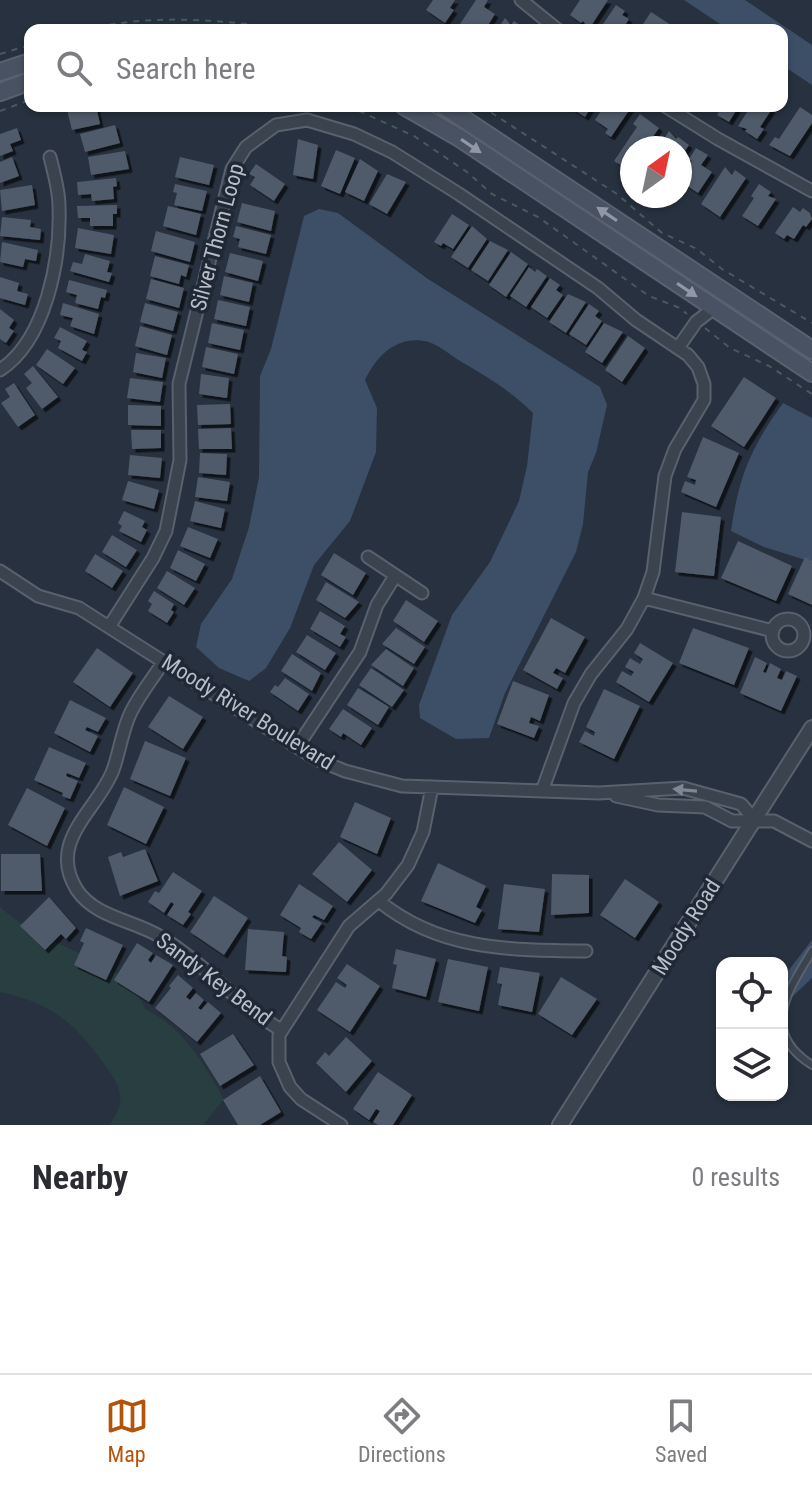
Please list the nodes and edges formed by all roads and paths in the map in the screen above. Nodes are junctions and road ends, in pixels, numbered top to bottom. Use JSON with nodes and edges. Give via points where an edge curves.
{"nodes":[{"id":1,"x":521,"y":0,"type":"edge"},
{"id":2,"x":109,"y":24,"type":"edge"},
{"id":3,"x":248,"y":24,"type":"edge"},
{"id":4,"x":551,"y":24,"type":"edge"},
{"id":5,"x":24,"y":47,"type":"edge"},
{"id":6,"x":0,"y":54,"type":"edge"},
{"id":7,"x":24,"y":64,"type":"edge"},
{"id":8,"x":0,"y":72,"type":"edge"},
{"id":9,"x":24,"y":83,"type":"edge"},
{"id":10,"x":0,"y":92,"type":"edge"},
{"id":11,"x":24,"y":102,"type":"edge"},
{"id":12,"x":0,"y":111,"type":"edge"},
{"id":13,"x":361,"y":112,"type":"edge"},
{"id":14,"x":415,"y":112,"type":"edge"},
{"id":15,"x":453,"y":112,"type":"edge"},
{"id":16,"x":490,"y":112,"type":"edge"},
{"id":17,"x":675,"y":112,"type":"edge"},
{"id":18,"x":512,"y":151,"type":"junction"},
{"id":19,"x":50,"y":157,"type":"dead end"},
{"id":20,"x":502,"y":166,"type":"junction"},
{"id":21,"x":812,"y":191,"type":"edge"},
{"id":22,"x":714,"y":308,"type":"junction"},
{"id":23,"x":696,"y":322,"type":"junction"},
{"id":24,"x":812,"y":323,"type":"edge"},
{"id":25,"x":678,"y":348,"type":"junction"},
{"id":26,"x":812,"y":350,"type":"edge"},
{"id":27,"x":0,"y":370,"type":"edge"},
{"id":28,"x":812,"y":373,"type":"edge"},
{"id":29,"x":812,"y":394,"type":"edge"},
{"id":30,"x":368,"y":557,"type":"dead end"},
{"id":31,"x":3,"y":572,"type":"edge"},
{"id":32,"x":395,"y":576,"type":"junction"},
{"id":33,"x":422,"y":593,"type":"dead end"},
{"id":34,"x":644,"y":598,"type":"junction"},
{"id":35,"x":109,"y":627,"type":"junction"},
{"id":36,"x":773,"y":631,"type":"dead end"},
{"id":37,"x":164,"y":661,"type":"junction"},
{"id":38,"x":812,"y":728,"type":"edge"},
{"id":39,"x":297,"y":747,"type":"junction"},
{"id":40,"x":432,"y":787,"type":"junction"},
{"id":41,"x":658,"y":790,"type":"junction"},
{"id":42,"x":542,"y":791,"type":"junction"},
{"id":43,"x":599,"y":793,"type":"junction"},
{"id":44,"x":658,"y":805,"type":"junction"},
{"id":45,"x":754,"y":819,"type":"junction"},
{"id":46,"x":812,"y":841,"type":"edge"},
{"id":47,"x":379,"y":901,"type":"junction"},
{"id":48,"x":586,"y":951,"type":"dead end"},
{"id":49,"x":812,"y":951,"type":"edge"},
{"id":50,"x":281,"y":1030,"type":"junction"},
{"id":51,"x":812,"y":1065,"type":"edge"},
{"id":52,"x":341,"y":1125,"type":"edge"},
{"id":53,"x":560,"y":1125,"type":"edge"}],
"edges":[{"from":1,"to":4,"type":"street"},
{"from":2,"to":3,"type":"path"},
{"from":5,"to":6,"type":"path"},
{"from":7,"to":8,"type":"main road"},
{"from":9,"to":10,"type":"main road"},
{"from":11,"to":12,"type":"path"},
{"from":13,"to":23,"type":"path","via":[[414,136],[492,194],[538,217],[649,296],[680,308]]},
{"from":14,"to":20,"type":"main road","one_way":true},
{"from":15,"to":18,"type":"main road"},
{"from":16,"to":24,"type":"path","via":[[617,194],[662,233],[697,249]]},
{"from":17,"to":21,"type":"street"},
{"from":18,"to":20,"type":"main road"},
{"from":26,"to":18,"type":"main road","one_way":true},
{"from":19,"to":27,"type":"street","via":[[59,206],[53,270],[33,336]]},
{"from":20,"to":22,"type":"main road","one_way":true},
{"from":22,"to":23,"type":"street"},
{"from":22,"to":28,"type":"main road"},
{"from":23,"to":25,"type":"street"},
{"from":23,"to":29,"type":"path","via":[[730,348]]},
{"from":25,"to":34,"type":"street","name":"Silver Thorn Loop","via":[[698,367],[704,400],[665,476],[653,572]]},
{"from":25,"to":35,"type":"street","name":"Silver Thorn Loop","via":[[598,288],[392,152],[307,120],[276,125],[246,147],[232,169],[179,384],[180,460],[166,531]]},
{"from":30,"to":32,"type":"street"},
{"from":31,"to":35,"type":"street","name":"Moody River Boulevard","via":[[38,596],[79,608]]},
{"from":32,"to":33,"type":"street"},
{"from":32,"to":39,"type":"street","via":[[373,613],[360,652]]},
{"from":34,"to":36,"type":"street"},
{"from":34,"to":42,"type":"street","name":"Silver Thorn Loop","via":[[574,703]]},
{"from":35,"to":37,"type":"street","name":"Moody River Boulevard"},
{"from":37,"to":39,"type":"street","name":"Moody River Boulevard"},
{"from":37,"to":50,"type":"street","name":"Sandy Key Bend","via":[[131,711],[112,772],[70,841],[71,877],[87,902],[159,935]]},
{"from":38,"to":45,"type":"street","name":"Moody Road"},
{"from":39,"to":40,"type":"street","name":"Moody River Boulevard","via":[[345,771],[402,786]]},
{"from":40,"to":42,"type":"street","name":"Moody River Boulevard"},
{"from":40,"to":47,"type":"street","via":[[414,854]]},
{"from":41,"to":43,"type":"street","name":"Moody River Boulevard"},
{"from":41,"to":44,"type":"street"},
{"from":45,"to":41,"type":"street","name":"Moody River Boulevard","one_way":true,"via":[[741,804],[727,799],[683,788]]},
{"from":42,"to":43,"type":"street","name":"Moody River Boulevard"},
{"from":43,"to":44,"type":"street","name":"Moody River Boulevard"},
{"from":44,"to":45,"type":"street","name":"Moody River Boulevard","via":[[705,807],[732,821]]},
{"from":45,"to":46,"type":"street","via":[[774,821]]},
{"from":45,"to":53,"type":"street","name":"Moody Road"},
{"from":47,"to":48,"type":"street","via":[[411,924],[467,944]]},
{"from":47,"to":50,"type":"street","via":[[345,931]]},
{"from":49,"to":51,"type":"lane","via":[[787,993],[782,1022],[788,1043]]},
{"from":50,"to":52,"type":"street","via":[[278,1052],[285,1081],[301,1099]]}]}
